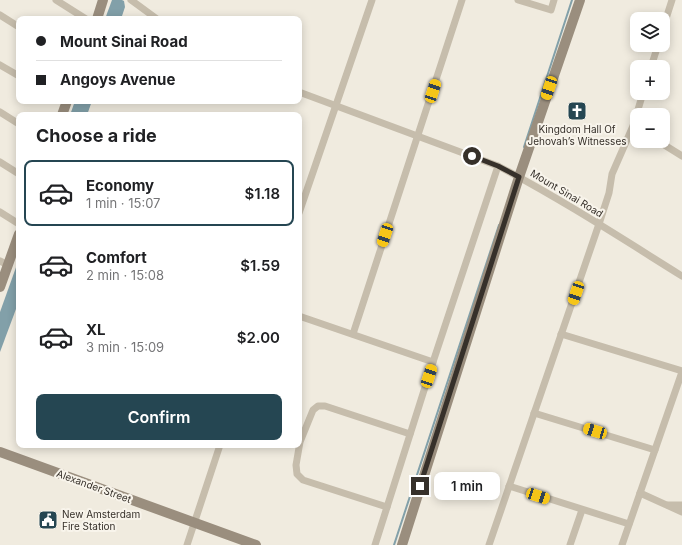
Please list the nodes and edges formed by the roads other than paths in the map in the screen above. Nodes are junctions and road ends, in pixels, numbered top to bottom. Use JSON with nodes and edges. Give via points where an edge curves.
{"nodes":[{"id":1,"x":56,"y":0,"type":"edge"},
{"id":2,"x":103,"y":0,"type":"edge"},
{"id":3,"x":131,"y":0,"type":"edge"},
{"id":4,"x":372,"y":0,"type":"edge"},
{"id":5,"x":462,"y":0,"type":"edge"},
{"id":6,"x":518,"y":0,"type":"edge"},
{"id":7,"x":554,"y":0,"type":"edge"},
{"id":8,"x":580,"y":0,"type":"edge"},
{"id":9,"x":672,"y":0,"type":"edge"},
{"id":10,"x":668,"y":12,"type":"edge"},
{"id":11,"x":0,"y":15,"type":"edge"},
{"id":12,"x":81,"y":16,"type":"edge"},
{"id":13,"x":97,"y":16,"type":"edge"},
{"id":14,"x":153,"y":16,"type":"edge"},
{"id":15,"x":16,"y":25,"type":"edge"},
{"id":16,"x":0,"y":65,"type":"edge"},
{"id":17,"x":16,"y":74,"type":"edge"},
{"id":18,"x":302,"y":93,"type":"edge"},
{"id":19,"x":336,"y":105,"type":"junction"},
{"id":20,"x":0,"y":112,"type":"edge"},
{"id":21,"x":16,"y":122,"type":"edge"},
{"id":22,"x":418,"y":136,"type":"junction"},
{"id":23,"x":630,"y":137,"type":"edge"},
{"id":24,"x":669,"y":148,"type":"edge"},
{"id":25,"x":682,"y":156,"type":"edge"},
{"id":26,"x":0,"y":162,"type":"edge"},
{"id":27,"x":498,"y":166,"type":"junction"},
{"id":28,"x":16,"y":172,"type":"edge"},
{"id":29,"x":517,"y":176,"type":"junction"},
{"id":30,"x":302,"y":204,"type":"edge"},
{"id":31,"x":0,"y":212,"type":"edge"},
{"id":32,"x":16,"y":222,"type":"edge"},
{"id":33,"x":599,"y":224,"type":"junction"},
{"id":34,"x":16,"y":240,"type":"edge"},
{"id":35,"x":4,"y":263,"type":"edge"},
{"id":36,"x":682,"y":276,"type":"edge"},
{"id":37,"x":0,"y":287,"type":"edge"},
{"id":38,"x":302,"y":317,"type":"edge"},
{"id":39,"x":353,"y":334,"type":"junction"},
{"id":40,"x":561,"y":334,"type":"junction"},
{"id":41,"x":433,"y":362,"type":"junction"},
{"id":42,"x":682,"y":371,"type":"edge"},
{"id":43,"x":534,"y":413,"type":"junction"},
{"id":44,"x":410,"y":434,"type":"junction"},
{"id":45,"x":302,"y":435,"type":"edge"},
{"id":46,"x":219,"y":448,"type":"edge"},
{"id":47,"x":298,"y":448,"type":"edge"},
{"id":48,"x":655,"y":450,"type":"junction"},
{"id":49,"x":0,"y":452,"type":"edge"},
{"id":50,"x":509,"y":486,"type":"junction"},
{"id":51,"x":640,"y":493,"type":"junction"},
{"id":52,"x":667,"y":505,"type":"junction"},
{"id":53,"x":682,"y":505,"type":"edge"},
{"id":54,"x":387,"y":507,"type":"junction"},
{"id":55,"x":582,"y":510,"type":"junction"},
{"id":56,"x":682,"y":512,"type":"edge"},
{"id":57,"x":195,"y":523,"type":"junction"},
{"id":58,"x":629,"y":524,"type":"junction"},
{"id":59,"x":187,"y":545,"type":"edge"},
{"id":60,"x":256,"y":545,"type":"edge"},
{"id":61,"x":375,"y":545,"type":"edge"},
{"id":62,"x":402,"y":545,"type":"edge"},
{"id":63,"x":489,"y":545,"type":"edge"},
{"id":64,"x":570,"y":545,"type":"edge"},
{"id":65,"x":622,"y":545,"type":"edge"}],
"edges":[{"from":1,"to":12,"type":"street"},
{"from":2,"to":13,"type":"street"},
{"from":3,"to":14,"type":"street"},
{"from":4,"to":19,"type":"street"},
{"from":5,"to":22,"type":"street"},
{"from":6,"to":7,"type":"street","via":[[551,10]]},
{"from":8,"to":29,"type":"street"},
{"from":9,"to":10,"type":"street"},
{"from":11,"to":15,"type":"street"},
{"from":16,"to":17,"type":"street"},
{"from":18,"to":19,"type":"street","name":"Mount Sinai Road"},
{"from":19,"to":22,"type":"street","name":"Mount Sinai Road"},
{"from":19,"to":30,"type":"street"},
{"from":20,"to":21,"type":"street"},
{"from":22,"to":27,"type":"street","name":"Mount Sinai Road"},
{"from":22,"to":39,"type":"street"},
{"from":23,"to":33,"type":"street","via":[[612,174]]},
{"from":24,"to":25,"type":"street"},
{"from":26,"to":28,"type":"street"},
{"from":27,"to":29,"type":"street","name":"Mount Sinai Road"},
{"from":27,"to":41,"type":"street"},
{"from":29,"to":33,"type":"street","name":"Mount Sinai Road"},
{"from":29,"to":62,"type":"street"},
{"from":31,"to":32,"type":"street"},
{"from":33,"to":36,"type":"street","name":"Mount Sinai Road"},
{"from":33,"to":40,"type":"street"},
{"from":34,"to":35,"type":"street"},
{"from":35,"to":37,"type":"street"},
{"from":38,"to":39,"type":"street"},
{"from":39,"to":41,"type":"street"},
{"from":40,"to":42,"type":"street"},
{"from":40,"to":43,"type":"street"},
{"from":41,"to":44,"type":"street"},
{"from":42,"to":48,"type":"street"},
{"from":43,"to":48,"type":"street"},
{"from":43,"to":50,"type":"street"},
{"from":44,"to":45,"type":"street","via":[[325,406],[318,406],[313,410]]},
{"from":44,"to":54,"type":"street"},
{"from":46,"to":57,"type":"street"},
{"from":47,"to":54,"type":"street","via":[[297,474],[304,480]]},
{"from":48,"to":51,"type":"street"},
{"from":49,"to":57,"type":"street","name":"Alexander Street"},
{"from":50,"to":55,"type":"street"},
{"from":50,"to":63,"type":"street"},
{"from":51,"to":52,"type":"street"},
{"from":51,"to":58,"type":"street"},
{"from":52,"to":53,"type":"street"},
{"from":52,"to":56,"type":"street"},
{"from":54,"to":61,"type":"street"},
{"from":55,"to":58,"type":"street"},
{"from":55,"to":64,"type":"street"},
{"from":57,"to":59,"type":"street"},
{"from":57,"to":60,"type":"street","name":"Alexander Street"},
{"from":58,"to":65,"type":"street"}]}
